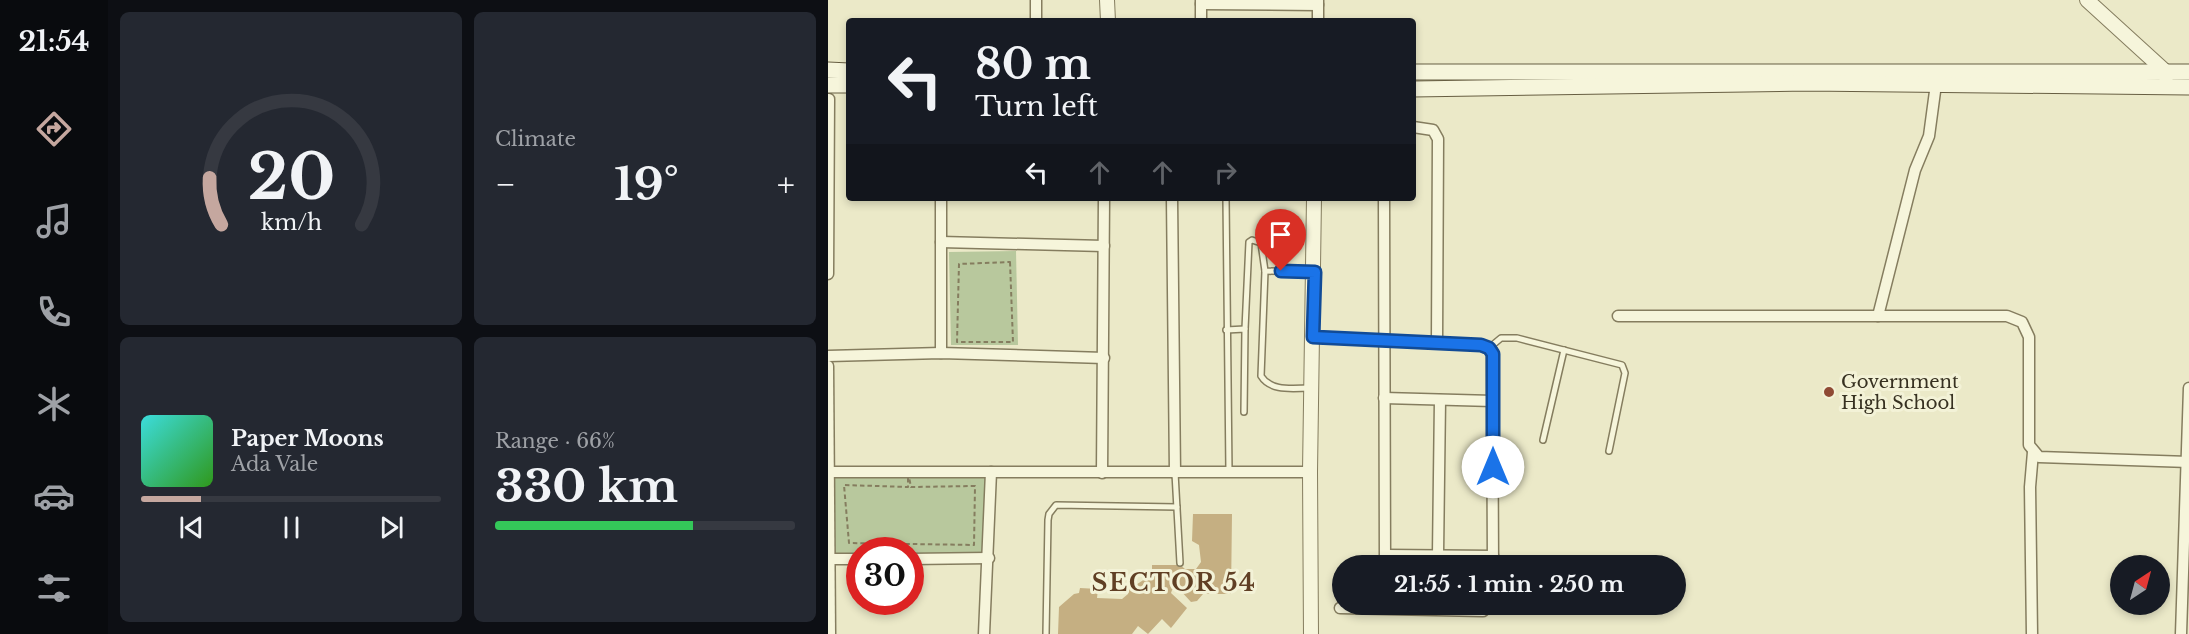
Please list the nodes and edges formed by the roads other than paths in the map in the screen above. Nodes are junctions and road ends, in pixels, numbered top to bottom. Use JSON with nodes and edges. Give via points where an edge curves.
{"nodes":[{"id":1,"x":1036,"y":0,"type":"edge"},
{"id":2,"x":1107,"y":0,"type":"edge"},
{"id":3,"x":2087,"y":0,"type":"edge"},
{"id":4,"x":1201,"y":2,"type":"edge"},
{"id":5,"x":1318,"y":3,"type":"edge"},
{"id":6,"x":1036,"y":18,"type":"edge"},
{"id":7,"x":1108,"y":18,"type":"edge"},
{"id":8,"x":1201,"y":18,"type":"edge"},
{"id":9,"x":828,"y":70,"type":"edge"},
{"id":10,"x":846,"y":71,"type":"edge"},
{"id":11,"x":1416,"y":72,"type":"edge"},
{"id":12,"x":2189,"y":72,"type":"edge"},
{"id":13,"x":2166,"y":79,"type":"junction"},
{"id":14,"x":1936,"y":84,"type":"junction"},
{"id":15,"x":846,"y":86,"type":"edge"},
{"id":16,"x":2189,"y":87,"type":"edge"},
{"id":17,"x":1416,"y":89,"type":"edge"},
{"id":18,"x":828,"y":92,"type":"edge"},
{"id":19,"x":1416,"y":127,"type":"edge"},
{"id":20,"x":828,"y":145,"type":"edge"},
{"id":21,"x":941,"y":201,"type":"edge"},
{"id":22,"x":1104,"y":201,"type":"edge"},
{"id":23,"x":1172,"y":201,"type":"edge"},
{"id":24,"x":1226,"y":201,"type":"edge"},
{"id":25,"x":1314,"y":201,"type":"edge"},
{"id":26,"x":1384,"y":201,"type":"edge"},
{"id":27,"x":941,"y":242,"type":"junction"},
{"id":28,"x":1104,"y":246,"type":"junction"},
{"id":29,"x":828,"y":249,"type":"edge"},
{"id":30,"x":1265,"y":271,"type":"junction"},
{"id":31,"x":1315,"y":272,"type":"junction"},
{"id":32,"x":828,"y":274,"type":"edge"},
{"id":33,"x":1618,"y":316,"type":"dead end"},
{"id":34,"x":1878,"y":316,"type":"junction"},
{"id":35,"x":1245,"y":329,"type":"junction"},
{"id":36,"x":1226,"y":330,"type":"junction"},
{"id":37,"x":1313,"y":337,"type":"junction"},
{"id":38,"x":1384,"y":340,"type":"junction"},
{"id":39,"x":1437,"y":342,"type":"junction"},
{"id":40,"x":1489,"y":348,"type":"junction"},
{"id":41,"x":1564,"y":350,"type":"junction"},
{"id":42,"x":941,"y":353,"type":"junction"},
{"id":43,"x":828,"y":356,"type":"edge"},
{"id":44,"x":1104,"y":358,"type":"junction"},
{"id":45,"x":828,"y":366,"type":"edge"},
{"id":46,"x":1311,"y":388,"type":"junction"},
{"id":47,"x":2189,"y":388,"type":"edge"},
{"id":48,"x":1384,"y":398,"type":"junction"},
{"id":49,"x":1440,"y":400,"type":"junction"},
{"id":50,"x":1493,"y":401,"type":"junction"},
{"id":51,"x":1244,"y":412,"type":"dead end"},
{"id":52,"x":829,"y":422,"type":"edge"},
{"id":53,"x":1543,"y":441,"type":"dead end"},
{"id":54,"x":1609,"y":451,"type":"dead end"},
{"id":55,"x":2033,"y":452,"type":"junction"},
{"id":56,"x":2188,"y":462,"type":"edge"},
{"id":57,"x":829,"y":472,"type":"edge"},
{"id":58,"x":991,"y":472,"type":"junction"},
{"id":59,"x":1310,"y":472,"type":"junction"},
{"id":60,"x":1102,"y":473,"type":"junction"},
{"id":61,"x":1175,"y":473,"type":"junction"},
{"id":62,"x":1228,"y":473,"type":"junction"},
{"id":63,"x":1177,"y":507,"type":"junction"},
{"id":64,"x":1438,"y":554,"type":"junction"},
{"id":65,"x":1385,"y":555,"type":"edge"},
{"id":66,"x":1429,"y":555,"type":"edge"},
{"id":67,"x":1447,"y":555,"type":"edge"},
{"id":68,"x":1493,"y":555,"type":"edge"},
{"id":69,"x":989,"y":558,"type":"junction"},
{"id":70,"x":830,"y":559,"type":"junction"},
{"id":71,"x":846,"y":559,"type":"edge"},
{"id":72,"x":924,"y":559,"type":"edge"},
{"id":73,"x":1180,"y":563,"type":"dead end"},
{"id":74,"x":830,"y":634,"type":"edge"},
{"id":75,"x":984,"y":634,"type":"edge"},
{"id":76,"x":1046,"y":634,"type":"edge"},
{"id":77,"x":1311,"y":634,"type":"edge"},
{"id":78,"x":2032,"y":634,"type":"edge"},
{"id":79,"x":2181,"y":634,"type":"edge"}],
"edges":[{"from":1,"to":6,"type":"street"},
{"from":2,"to":7,"type":"street"},
{"from":3,"to":13,"type":"street"},
{"from":4,"to":5,"type":"street"},
{"from":4,"to":8,"type":"street"},
{"from":9,"to":10,"type":"main road"},
{"from":11,"to":13,"type":"main road"},
{"from":12,"to":13,"type":"main road"},
{"from":13,"to":14,"type":"main road"},
{"from":13,"to":16,"type":"main road"},
{"from":14,"to":17,"type":"main road"},
{"from":14,"to":34,"type":"street","via":[[1929,136],[1915,170]]},
{"from":15,"to":18,"type":"main road"},
{"from":18,"to":20,"type":"street"},
{"from":19,"to":39,"type":"street","via":[[1433,130],[1438,139]]},
{"from":20,"to":29,"type":"street"},
{"from":21,"to":27,"type":"street"},
{"from":22,"to":28,"type":"street"},
{"from":23,"to":61,"type":"street"},
{"from":24,"to":36,"type":"lane"},
{"from":25,"to":31,"type":"street"},
{"from":26,"to":38,"type":"street"},
{"from":27,"to":28,"type":"street"},
{"from":27,"to":42,"type":"street"},
{"from":28,"to":44,"type":"street"},
{"from":29,"to":32,"type":"street"},
{"from":30,"to":31,"type":"lane"},
{"from":30,"to":35,"type":"lane","via":[[1261,243],[1252,240],[1248,246]]},
{"from":30,"to":46,"type":"lane","via":[[1261,376],[1275,387]]},
{"from":31,"to":37,"type":"street"},
{"from":33,"to":34,"type":"street"},
{"from":34,"to":55,"type":"street","via":[[1996,316],[2022,322],[2029,337]]},
{"from":35,"to":36,"type":"lane"},
{"from":35,"to":51,"type":"lane"},
{"from":36,"to":62,"type":"lane"},
{"from":37,"to":38,"type":"street"},
{"from":37,"to":46,"type":"street"},
{"from":38,"to":39,"type":"street"},
{"from":38,"to":48,"type":"street"},
{"from":39,"to":40,"type":"street"},
{"from":40,"to":41,"type":"lane","via":[[1509,337]]},
{"from":40,"to":50,"type":"street","via":[[1493,354]]},
{"from":41,"to":53,"type":"lane"},
{"from":41,"to":54,"type":"lane","via":[[1622,365],[1625,373]]},
{"from":42,"to":43,"type":"street"},
{"from":42,"to":44,"type":"street"},
{"from":44,"to":60,"type":"street"},
{"from":45,"to":52,"type":"street"},
{"from":46,"to":59,"type":"street"},
{"from":47,"to":56,"type":"street"},
{"from":48,"to":49,"type":"street"},
{"from":48,"to":65,"type":"street"},
{"from":49,"to":50,"type":"street"},
{"from":49,"to":64,"type":"street"},
{"from":50,"to":68,"type":"street"},
{"from":52,"to":57,"type":"street"},
{"from":55,"to":56,"type":"street","via":[[2047,459]]},
{"from":55,"to":78,"type":"street"},
{"from":56,"to":79,"type":"street"},
{"from":57,"to":58,"type":"street"},
{"from":57,"to":70,"type":"street"},
{"from":58,"to":60,"type":"street"},
{"from":58,"to":69,"type":"street"},
{"from":59,"to":62,"type":"street"},
{"from":59,"to":77,"type":"street"},
{"from":60,"to":61,"type":"street"},
{"from":61,"to":62,"type":"street"},
{"from":61,"to":63,"type":"lane"},
{"from":63,"to":73,"type":"lane"},
{"from":63,"to":76,"type":"lane","via":[[1056,505],[1048,520]]},
{"from":64,"to":66,"type":"street"},
{"from":64,"to":67,"type":"street"},
{"from":69,"to":72,"type":"street"},
{"from":69,"to":75,"type":"street"},
{"from":70,"to":71,"type":"street"},
{"from":70,"to":74,"type":"street"}]}
